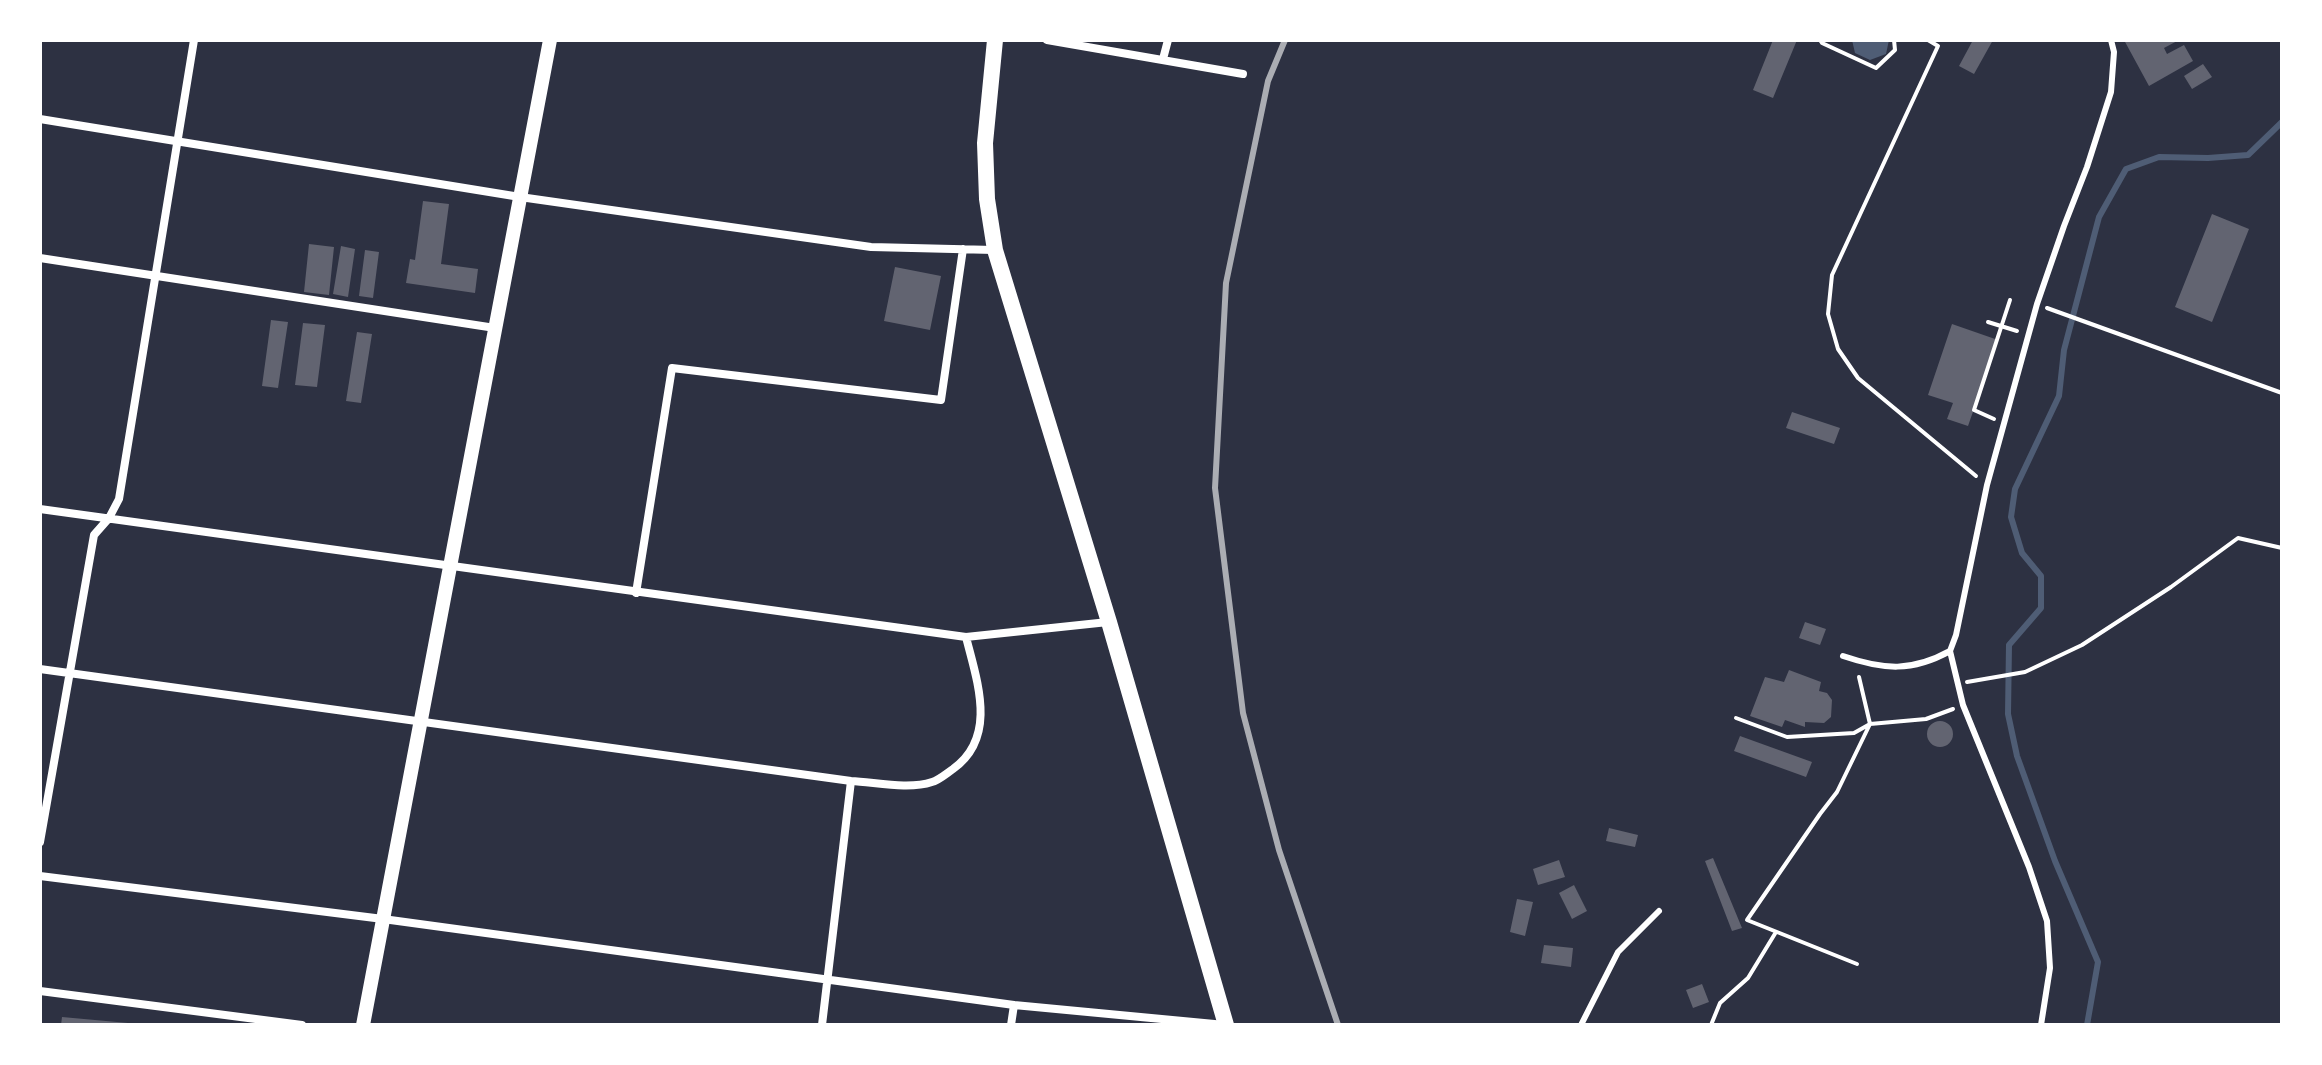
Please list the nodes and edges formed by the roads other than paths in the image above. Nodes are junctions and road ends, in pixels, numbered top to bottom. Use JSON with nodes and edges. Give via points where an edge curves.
{"nodes":[{"id":1,"x":194,"y":40,"type":"edge"},
{"id":2,"x":550,"y":40,"type":"edge"},
{"id":3,"x":995,"y":40,"type":"edge"},
{"id":4,"x":1047,"y":40,"type":"edge"},
{"id":5,"x":1168,"y":40,"type":"edge"},
{"id":6,"x":2111,"y":40,"type":"edge"},
{"id":7,"x":1163,"y":59,"type":"junction"},
{"id":8,"x":1243,"y":74,"type":"dead end"},
{"id":9,"x":40,"y":119,"type":"edge"},
{"id":10,"x":177,"y":141,"type":"junction"},
{"id":11,"x":520,"y":197,"type":"junction"},
{"id":12,"x":963,"y":249,"type":"junction"},
{"id":13,"x":995,"y":250,"type":"junction"},
{"id":14,"x":40,"y":258,"type":"edge"},
{"id":15,"x":156,"y":276,"type":"junction"},
{"id":16,"x":495,"y":328,"type":"junction"},
{"id":17,"x":40,"y":509,"type":"edge"},
{"id":18,"x":109,"y":518,"type":"junction"},
{"id":19,"x":450,"y":564,"type":"junction"},
{"id":20,"x":636,"y":593,"type":"junction"},
{"id":21,"x":1109,"y":622,"type":"junction"},
{"id":22,"x":966,"y":637,"type":"junction"},
{"id":23,"x":1950,"y":651,"type":"junction"},
{"id":24,"x":1843,"y":656,"type":"dead end"},
{"id":25,"x":40,"y":669,"type":"edge"},
{"id":26,"x":70,"y":673,"type":"junction"},
{"id":27,"x":421,"y":721,"type":"junction"},
{"id":28,"x":851,"y":781,"type":"junction"},
{"id":29,"x":40,"y":842,"type":"edge"},
{"id":30,"x":40,"y":876,"type":"edge"},
{"id":31,"x":1659,"y":911,"type":"dead end"},
{"id":32,"x":383,"y":919,"type":"junction"},
{"id":33,"x":828,"y":978,"type":"junction"},
{"id":34,"x":40,"y":991,"type":"edge"},
{"id":35,"x":1014,"y":1005,"type":"junction"},
{"id":36,"x":302,"y":1025,"type":"edge"},
{"id":37,"x":363,"y":1025,"type":"edge"},
{"id":38,"x":822,"y":1025,"type":"edge"},
{"id":39,"x":1011,"y":1025,"type":"edge"},
{"id":40,"x":1226,"y":1025,"type":"edge"},
{"id":41,"x":1581,"y":1025,"type":"edge"},
{"id":42,"x":2041,"y":1025,"type":"edge"}],
"edges":[{"from":1,"to":10,"type":"street"},
{"from":2,"to":11,"type":"street"},
{"from":3,"to":13,"type":"main road","via":[[985,143]]},
{"from":4,"to":7,"type":"street"},
{"from":5,"to":7,"type":"street"},
{"from":6,"to":23,"type":"lane","via":[[2111,92],[2044,279],[1987,485]]},
{"from":7,"to":8,"type":"street"},
{"from":9,"to":10,"type":"street"},
{"from":10,"to":11,"type":"street"},
{"from":10,"to":15,"type":"street"},
{"from":11,"to":12,"type":"street","via":[[871,247]]},
{"from":11,"to":16,"type":"street"},
{"from":12,"to":13,"type":"street"},
{"from":12,"to":20,"type":"street","via":[[941,400],[672,368]]},
{"from":13,"to":21,"type":"main road"},
{"from":14,"to":15,"type":"street"},
{"from":15,"to":16,"type":"street"},
{"from":15,"to":18,"type":"street","via":[[119,499]]},
{"from":16,"to":19,"type":"street"},
{"from":17,"to":18,"type":"street"},
{"from":18,"to":19,"type":"street"},
{"from":18,"to":26,"type":"street","via":[[94,535]]},
{"from":19,"to":20,"type":"street"},
{"from":19,"to":27,"type":"street"},
{"from":20,"to":22,"type":"street"},
{"from":21,"to":22,"type":"street"},
{"from":21,"to":40,"type":"main road"},
{"from":22,"to":28,"type":"street","via":[[982,701],[970,754],[933,782]]},
{"from":23,"to":24,"type":"lane","via":[[1916,666],[1885,667]]},
{"from":23,"to":42,"type":"lane","via":[[1963,705],[2047,921],[2050,968]]},
{"from":25,"to":26,"type":"street"},
{"from":26,"to":27,"type":"street"},
{"from":26,"to":29,"type":"street"},
{"from":27,"to":28,"type":"street"},
{"from":27,"to":32,"type":"street"},
{"from":28,"to":33,"type":"street"},
{"from":30,"to":32,"type":"street"},
{"from":31,"to":41,"type":"lane","via":[[1618,952]]},
{"from":32,"to":33,"type":"street"},
{"from":32,"to":37,"type":"street"},
{"from":33,"to":35,"type":"street"},
{"from":33,"to":38,"type":"street"},
{"from":34,"to":36,"type":"street"},
{"from":35,"to":39,"type":"street"},
{"from":35,"to":40,"type":"street"}]}
